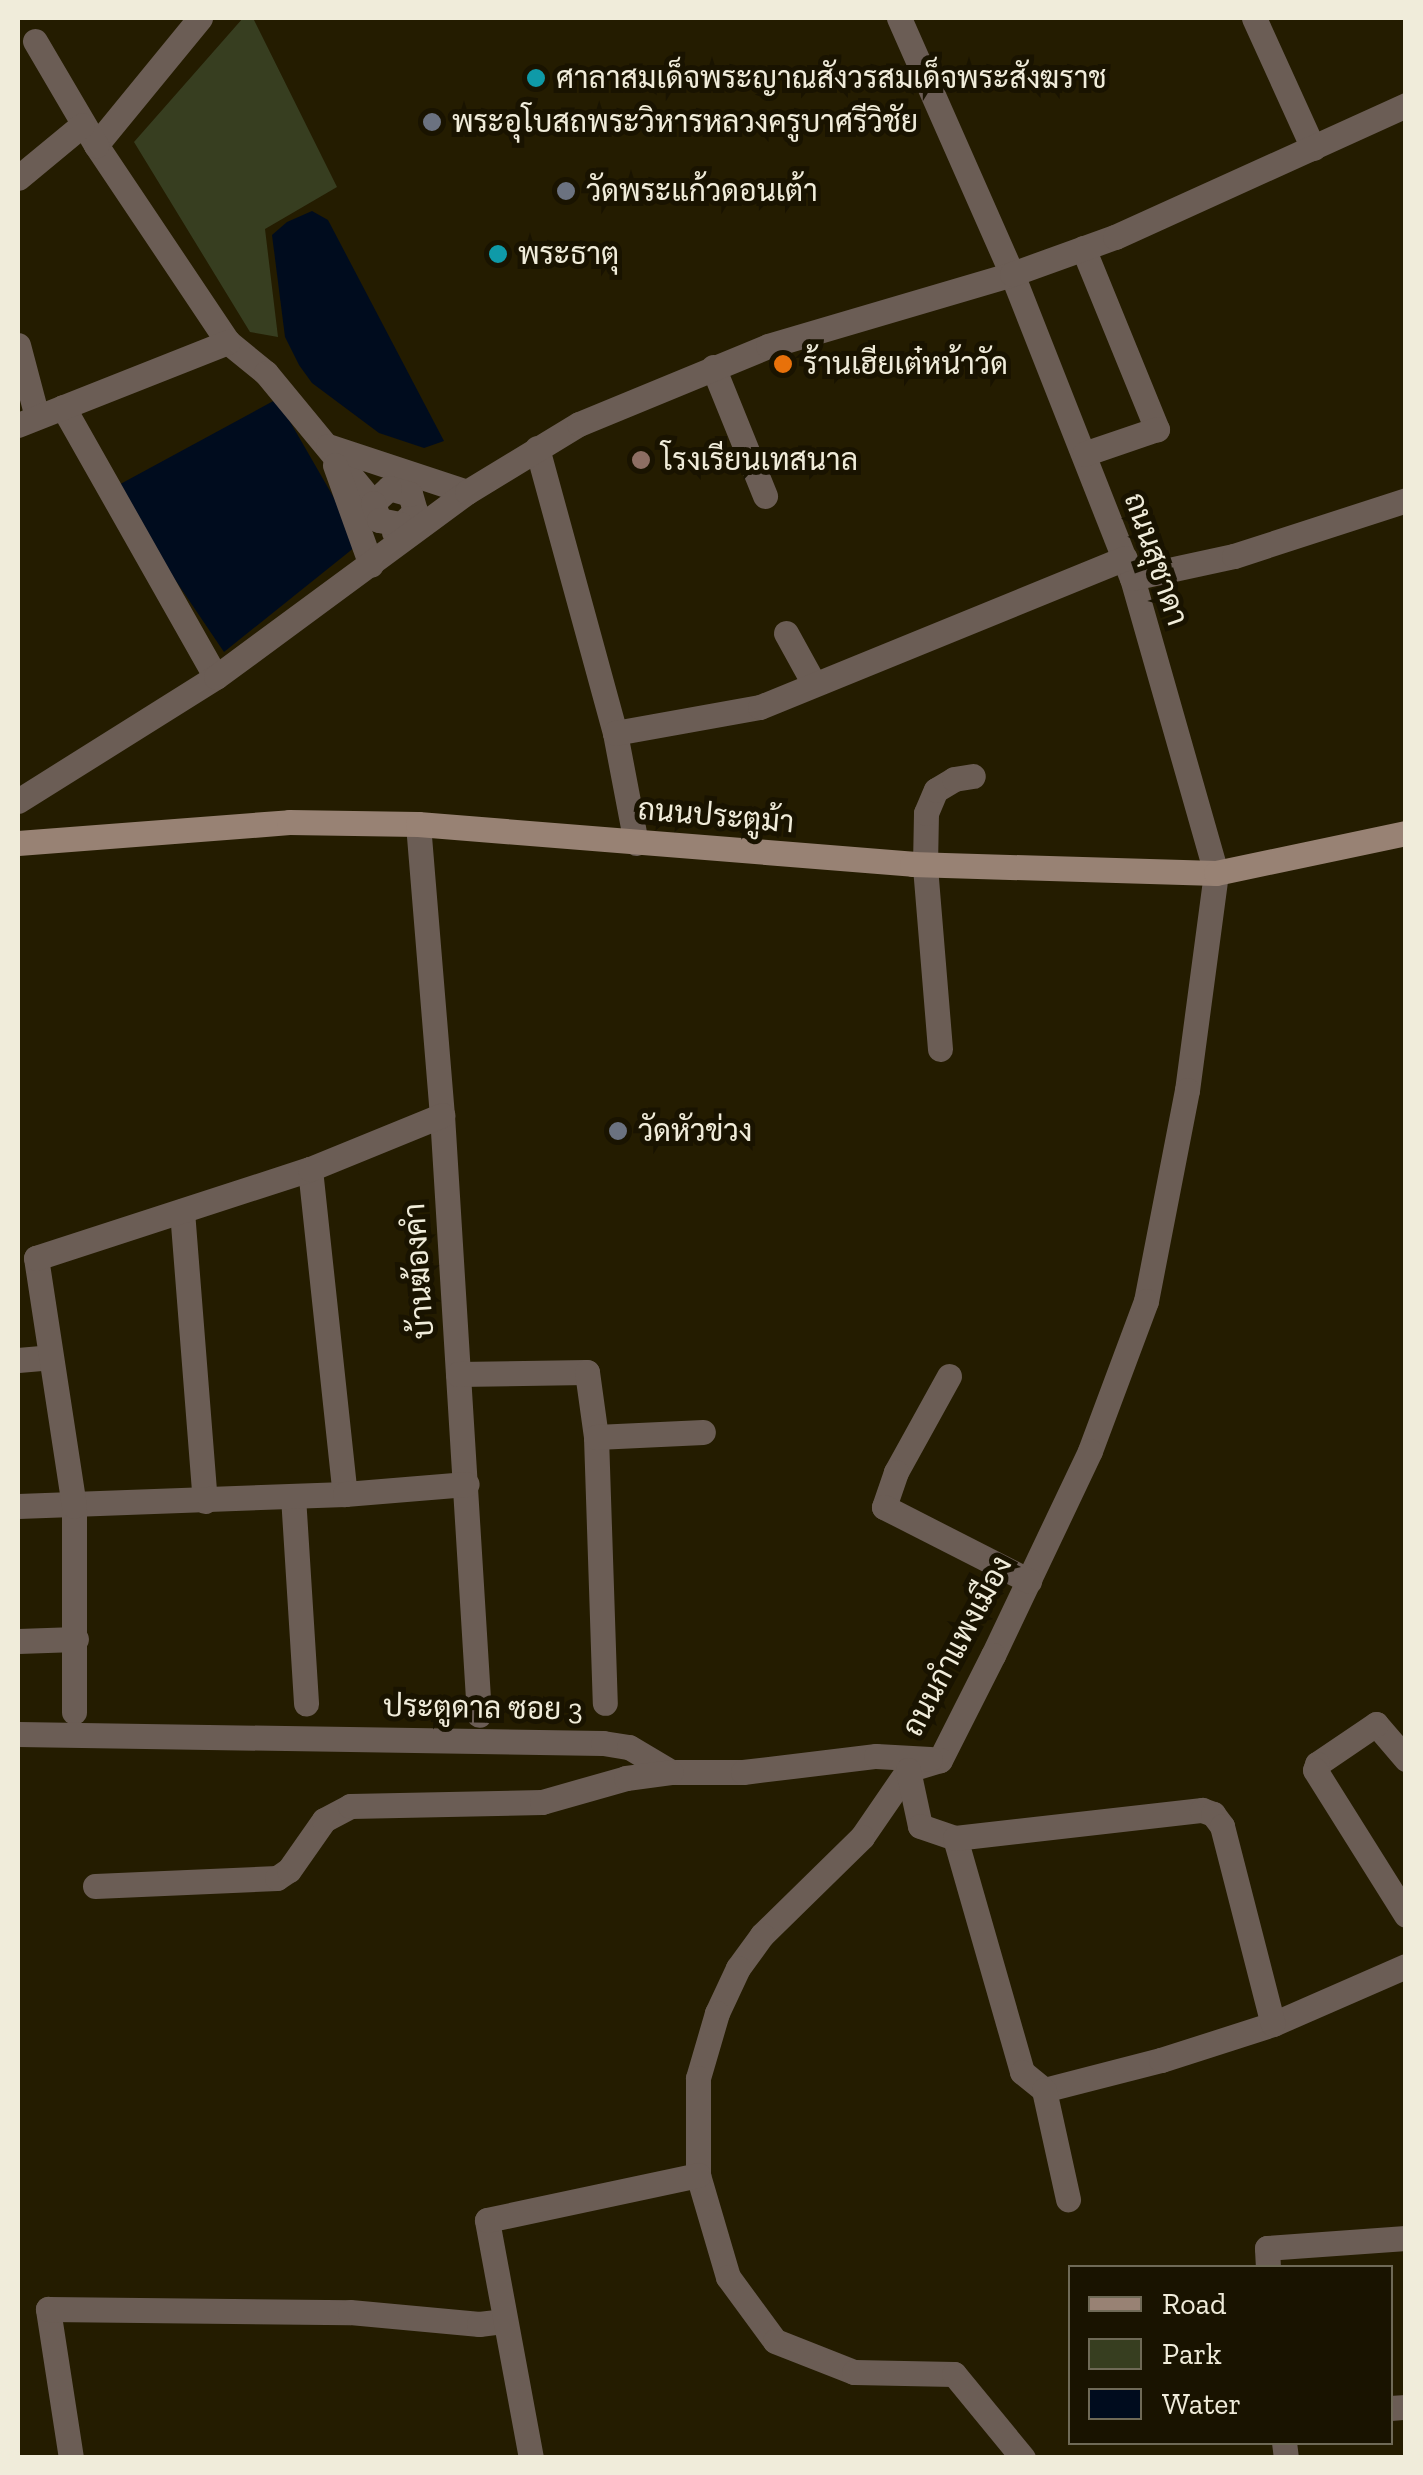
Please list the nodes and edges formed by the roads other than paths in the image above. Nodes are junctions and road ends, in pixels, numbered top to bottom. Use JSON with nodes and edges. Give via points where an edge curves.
{"nodes":[{"id":1,"x":200,"y":18,"type":"edge"},
{"id":2,"x":898,"y":18,"type":"edge"},
{"id":3,"x":1254,"y":18,"type":"edge"},
{"id":4,"x":36,"y":41,"type":"dead end"},
{"id":5,"x":1406,"y":105,"type":"edge"},
{"id":6,"x":89,"y":135,"type":"junction"},
{"id":7,"x":1314,"y":148,"type":"junction"},
{"id":8,"x":18,"y":178,"type":"edge"},
{"id":9,"x":1082,"y":248,"type":"junction"},
{"id":10,"x":1012,"y":274,"type":"junction"},
{"id":11,"x":228,"y":342,"type":"junction"},
{"id":12,"x":18,"y":345,"type":"edge"},
{"id":13,"x":713,"y":367,"type":"junction"},
{"id":14,"x":62,"y":406,"type":"junction"},
{"id":15,"x":27,"y":421,"type":"edge"},
{"id":16,"x":328,"y":446,"type":"junction"},
{"id":17,"x":537,"y":448,"type":"junction"},
{"id":18,"x":1084,"y":454,"type":"junction"},
{"id":19,"x":467,"y":492,"type":"junction"},
{"id":20,"x":765,"y":496,"type":"dead end"},
{"id":21,"x":1406,"y":500,"type":"edge"},
{"id":22,"x":395,"y":507,"type":"junction"},
{"id":23,"x":372,"y":565,"type":"junction"},
{"id":24,"x":1128,"y":568,"type":"junction"},
{"id":25,"x":786,"y":633,"type":"dead end"},
{"id":26,"x":216,"y":677,"type":"junction"},
{"id":27,"x":814,"y":684,"type":"junction"},
{"id":28,"x":615,"y":733,"type":"junction"},
{"id":29,"x":973,"y":776,"type":"dead end"},
{"id":30,"x":19,"y":798,"type":"edge"},
{"id":31,"x":418,"y":824,"type":"junction"},
{"id":32,"x":1406,"y":833,"type":"edge"},
{"id":33,"x":18,"y":843,"type":"edge"},
{"id":34,"x":636,"y":843,"type":"junction"},
{"id":35,"x":926,"y":865,"type":"junction"},
{"id":36,"x":1216,"y":873,"type":"junction"},
{"id":37,"x":940,"y":1049,"type":"dead end"},
{"id":38,"x":442,"y":1116,"type":"junction"},
{"id":39,"x":310,"y":1170,"type":"junction"},
{"id":40,"x":182,"y":1210,"type":"junction"},
{"id":41,"x":50,"y":1358,"type":"junction"},
{"id":42,"x":18,"y":1360,"type":"edge"},
{"id":43,"x":458,"y":1374,"type":"junction"},
{"id":44,"x":950,"y":1376,"type":"dead end"},
{"id":45,"x":703,"y":1432,"type":"dead end"},
{"id":46,"x":596,"y":1438,"type":"junction"},
{"id":47,"x":466,"y":1484,"type":"junction"},
{"id":48,"x":345,"y":1494,"type":"junction"},
{"id":49,"x":293,"y":1496,"type":"junction"},
{"id":50,"x":205,"y":1501,"type":"junction"},
{"id":51,"x":18,"y":1506,"type":"edge"},
{"id":52,"x":74,"y":1506,"type":"junction"},
{"id":53,"x":1028,"y":1580,"type":"junction"},
{"id":54,"x":76,"y":1639,"type":"junction"},
{"id":55,"x":18,"y":1641,"type":"edge"},
{"id":56,"x":605,"y":1703,"type":"dead end"},
{"id":57,"x":306,"y":1704,"type":"dead end"},
{"id":58,"x":74,"y":1712,"type":"dead end"},
{"id":59,"x":479,"y":1714,"type":"dead end"},
{"id":60,"x":18,"y":1734,"type":"edge"},
{"id":61,"x":1406,"y":1758,"type":"edge"},
{"id":62,"x":940,"y":1760,"type":"junction"},
{"id":63,"x":908,"y":1770,"type":"junction"},
{"id":64,"x":671,"y":1772,"type":"junction"},
{"id":65,"x":954,"y":1838,"type":"junction"},
{"id":66,"x":95,"y":1886,"type":"dead end"},
{"id":67,"x":1406,"y":1915,"type":"edge"},
{"id":68,"x":1404,"y":1970,"type":"edge"},
{"id":69,"x":1273,"y":2024,"type":"junction"},
{"id":70,"x":1044,"y":2090,"type":"junction"},
{"id":71,"x":698,"y":2174,"type":"junction"},
{"id":72,"x":1068,"y":2199,"type":"dead end"},
{"id":73,"x":1406,"y":2238,"type":"edge"},
{"id":74,"x":1268,"y":2265,"type":"edge"},
{"id":75,"x":503,"y":2321,"type":"junction"},
{"id":76,"x":1016,"y":2447,"type":"edge"},
{"id":77,"x":71,"y":2458,"type":"edge"},
{"id":78,"x":531,"y":2458,"type":"edge"}],
"edges":[{"from":1,"to":6,"type":"street"},
{"from":2,"to":10,"type":"street","name":"ถนนสุชาดา"},
{"from":3,"to":7,"type":"street"},
{"from":4,"to":6,"type":"street"},
{"from":5,"to":7,"type":"street"},
{"from":6,"to":8,"type":"street"},
{"from":6,"to":11,"type":"street"},
{"from":7,"to":9,"type":"street"},
{"from":9,"to":10,"type":"street"},
{"from":9,"to":18,"type":"street","via":[[1157,430]]},
{"from":10,"to":13,"type":"street"},
{"from":10,"to":18,"type":"street","name":"ถนนสุชาดา"},
{"from":11,"to":14,"type":"street"},
{"from":11,"to":16,"type":"street","via":[[266,373]]},
{"from":12,"to":15,"type":"street"},
{"from":13,"to":17,"type":"street"},
{"from":13,"to":20,"type":"street"},
{"from":14,"to":15,"type":"street"},
{"from":14,"to":26,"type":"street"},
{"from":16,"to":19,"type":"street"},
{"from":16,"to":22,"type":"street"},
{"from":16,"to":23,"type":"street"},
{"from":17,"to":19,"type":"street"},
{"from":17,"to":28,"type":"street"},
{"from":18,"to":24,"type":"street","name":"ถนนสุชาดา"},
{"from":19,"to":22,"type":"street"},
{"from":19,"to":23,"type":"street"},
{"from":21,"to":24,"type":"street","via":[[1234,556]]},
{"from":22,"to":23,"type":"street"},
{"from":23,"to":26,"type":"street"},
{"from":24,"to":27,"type":"street"},
{"from":24,"to":36,"type":"street","name":"ถนนสุชาดา"},
{"from":25,"to":27,"type":"street"},
{"from":26,"to":30,"type":"street"},
{"from":27,"to":28,"type":"street","via":[[760,708]]},
{"from":28,"to":34,"type":"street"},
{"from":29,"to":35,"type":"street","via":[[954,779],[931,795]]},
{"from":31,"to":33,"type":"main road","name":"ถนนประตูม้า","via":[[289,822]]},
{"from":31,"to":34,"type":"main road","name":"ถนนประตูม้า"},
{"from":31,"to":38,"type":"street","name":"บ้านฆ้องคำ"},
{"from":32,"to":36,"type":"main road","name":"ถนนประตูม้า"},
{"from":34,"to":35,"type":"main road","name":"ถนนประตูม้า"},
{"from":35,"to":36,"type":"main road","name":"ถนนประตูม้า"},
{"from":35,"to":37,"type":"street"},
{"from":36,"to":53,"type":"street","name":"ถนนกำแพงเมือง","via":[[1187,1090],[1146,1301],[1090,1451]]},
{"from":38,"to":39,"type":"street"},
{"from":38,"to":43,"type":"street","name":"บ้านฆ้องคำ"},
{"from":39,"to":40,"type":"street"},
{"from":39,"to":48,"type":"street"},
{"from":40,"to":41,"type":"street","via":[[36,1258]]},
{"from":40,"to":50,"type":"street"},
{"from":41,"to":42,"type":"street"},
{"from":41,"to":52,"type":"street"},
{"from":43,"to":46,"type":"street","via":[[583,1370]]},
{"from":43,"to":47,"type":"street","name":"บ้านฆ้องคำ"},
{"from":44,"to":53,"type":"street","via":[[896,1472],[884,1507]]},
{"from":45,"to":46,"type":"street"},
{"from":46,"to":56,"type":"street"},
{"from":47,"to":48,"type":"street"},
{"from":47,"to":59,"type":"street","name":"บ้านฆ้องคำ"},
{"from":48,"to":49,"type":"street"},
{"from":49,"to":50,"type":"street"},
{"from":49,"to":57,"type":"street"},
{"from":50,"to":52,"type":"street"},
{"from":51,"to":52,"type":"street"},
{"from":52,"to":54,"type":"street"},
{"from":53,"to":62,"type":"street","name":"ถนนกำแพงเมือง"},
{"from":54,"to":55,"type":"street"},
{"from":54,"to":58,"type":"street"},
{"from":60,"to":64,"type":"street","name":"ประตูดาล ซอย 3","via":[[604,1742],[629,1747]]},
{"from":61,"to":67,"type":"street","via":[[1376,1724],[1315,1770]]},
{"from":62,"to":63,"type":"street","name":"ถนนกำแพงเมือง"},
{"from":62,"to":64,"type":"street","via":[[876,1756],[743,1772]]},
{"from":63,"to":65,"type":"street","name":"ถนนกำแพงเมือง","via":[[920,1826]]},
{"from":63,"to":71,"type":"street","via":[[862,1838],[762,1934],[738,1968],[698,2078]]},
{"from":64,"to":66,"type":"street","via":[[542,1802],[350,1806],[324,1820],[276,1878]]},
{"from":65,"to":69,"type":"street","via":[[1213,1814],[1222,1826]]},
{"from":65,"to":70,"type":"street","via":[[1022,2072]]},
{"from":68,"to":69,"type":"street"},
{"from":69,"to":70,"type":"street"},
{"from":70,"to":72,"type":"street"},
{"from":71,"to":75,"type":"street","via":[[486,2220]]},
{"from":71,"to":76,"type":"street","via":[[728,2277],[775,2341],[854,2372],[954,2374]]},
{"from":73,"to":74,"type":"street","via":[[1267,2248]]},
{"from":75,"to":77,"type":"street","via":[[332,2311],[48,2309]]},
{"from":75,"to":78,"type":"street"}]}
